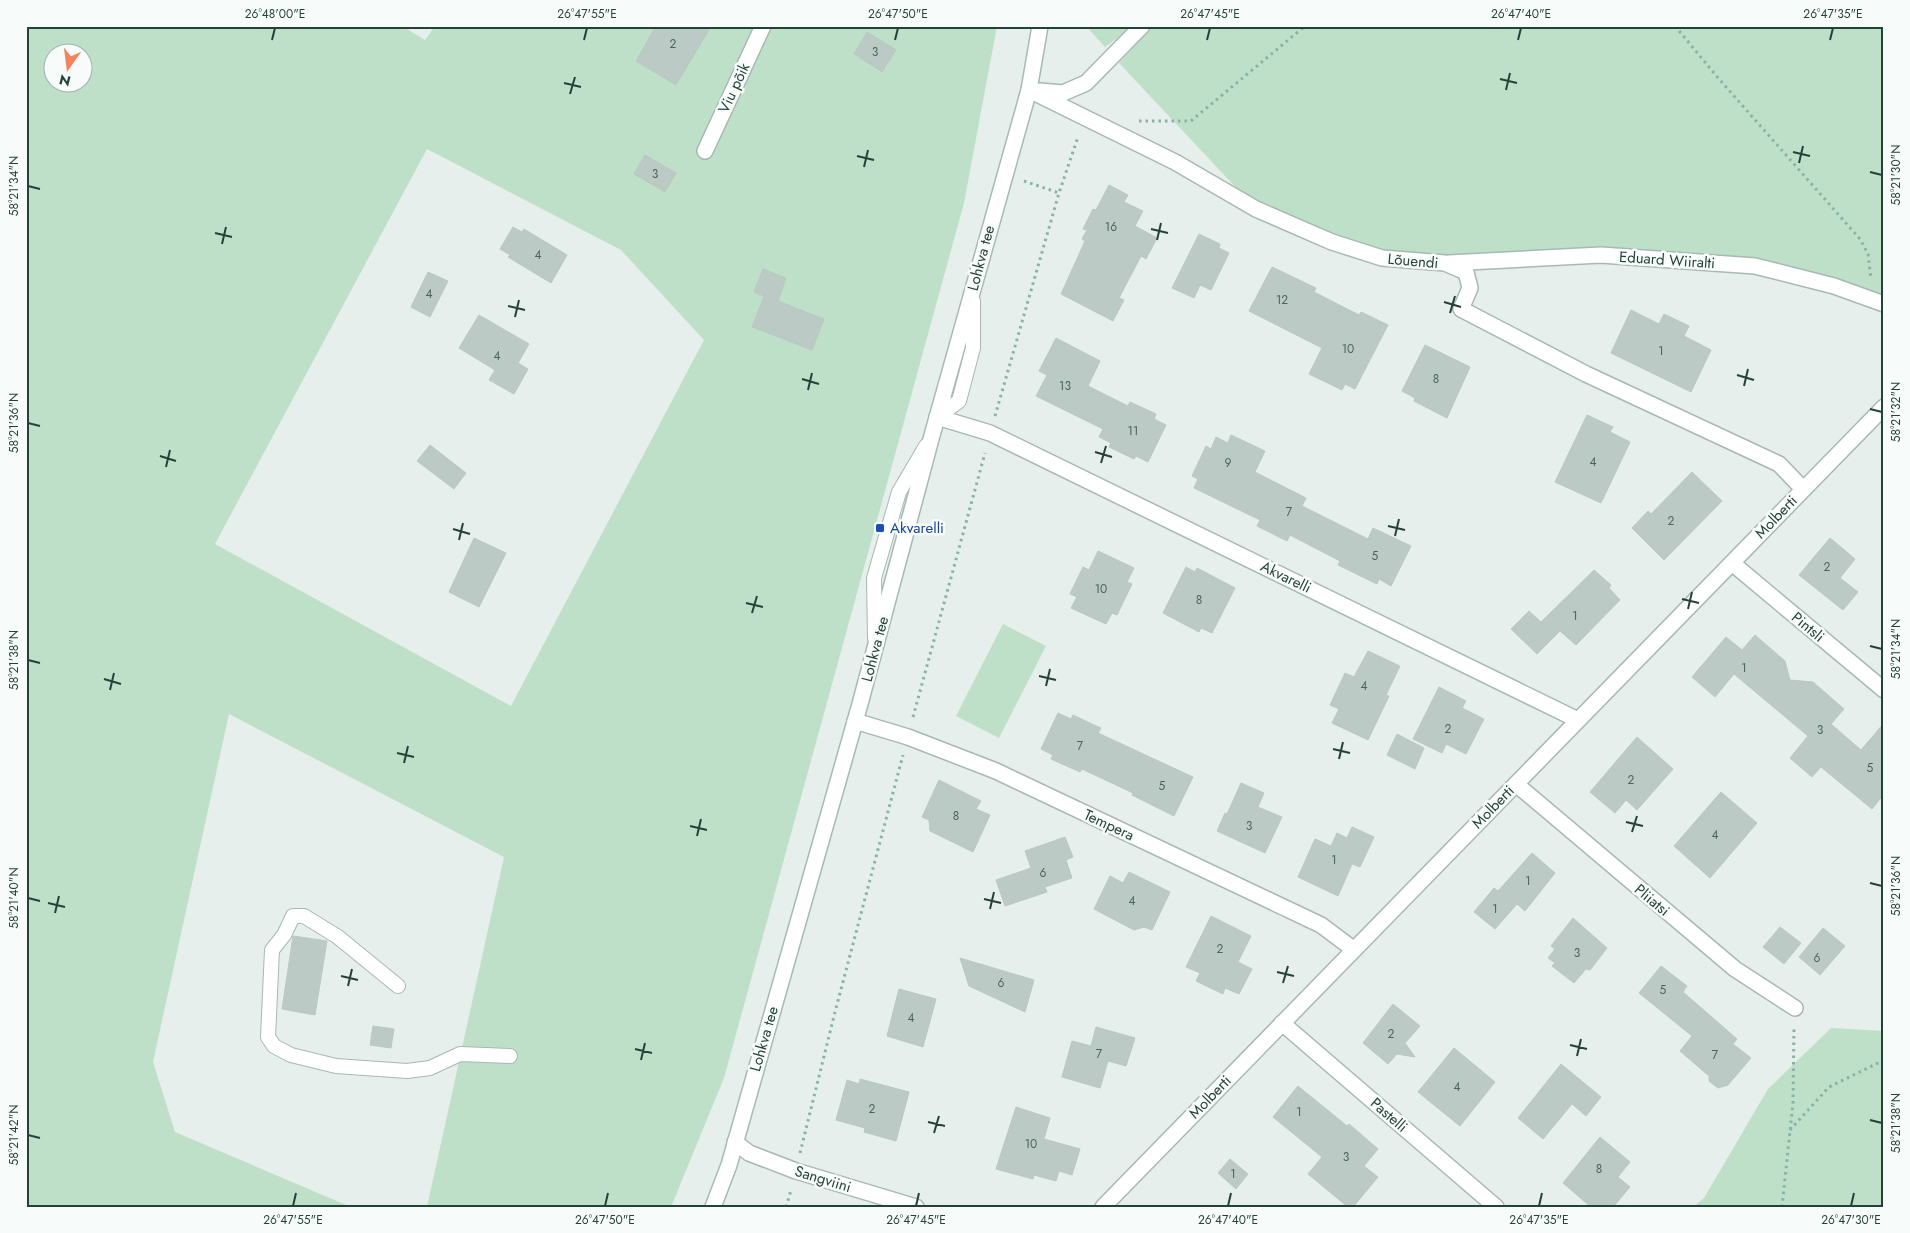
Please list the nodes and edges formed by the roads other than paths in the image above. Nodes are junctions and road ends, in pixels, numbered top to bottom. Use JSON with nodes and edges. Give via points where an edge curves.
{"nodes":[{"id":1,"x":763,"y":26,"type":"edge"},
{"id":2,"x":1040,"y":26,"type":"edge"},
{"id":3,"x":1142,"y":26,"type":"edge"},
{"id":4,"x":1029,"y":90,"type":"junction"},
{"id":5,"x":705,"y":151,"type":"dead end"},
{"id":6,"x":1445,"y":263,"type":"junction"},
{"id":7,"x":1878,"y":302,"type":"edge"},
{"id":8,"x":1884,"y":407,"type":"edge"},
{"id":9,"x":937,"y":417,"type":"junction"},
{"id":10,"x":1803,"y":489,"type":"junction"},
{"id":11,"x":1732,"y":563,"type":"junction"},
{"id":12,"x":1884,"y":690,"type":"edge"},
{"id":13,"x":1578,"y":720,"type":"junction"},
{"id":14,"x":855,"y":721,"type":"junction"},
{"id":15,"x":1516,"y":784,"type":"junction"},
{"id":16,"x":1353,"y":949,"type":"junction"},
{"id":17,"x":398,"y":986,"type":"dead end"},
{"id":18,"x":1795,"y":1008,"type":"road end"},
{"id":19,"x":1282,"y":1023,"type":"junction"},
{"id":20,"x":510,"y":1056,"type":"dead end"},
{"id":21,"x":734,"y":1142,"type":"junction"},
{"id":22,"x":713,"y":1207,"type":"edge"},
{"id":23,"x":916,"y":1207,"type":"edge"},
{"id":24,"x":1103,"y":1207,"type":"edge"},
{"id":25,"x":1496,"y":1207,"type":"edge"}],
"edges":[{"from":1,"to":5,"type":"street","name":"Viu põik"},
{"from":2,"to":4,"type":"street","name":"Lohkva tee"},
{"from":3,"to":4,"type":"street","via":[[1086,84],[1063,94]]},
{"from":4,"to":6,"type":"street","name":"Lõuendi","via":[[1175,162],[1256,208],[1332,242],[1382,258]]},
{"from":4,"to":9,"type":"street","name":"Lohkva tee"},
{"from":6,"to":7,"type":"street","name":"Eduard Wiiralti","via":[[1601,255],[1755,266],[1834,286]]},
{"from":6,"to":10,"type":"street","name":"Lõuendi","via":[[1466,272],[1470,288],[1461,309],[1586,374],[1779,464]]},
{"from":8,"to":10,"type":"street","name":"Molberti"},
{"from":9,"to":13,"type":"street","name":"Akvarelli","via":[[990,433]]},
{"from":9,"to":14,"type":"street","name":"Lohkva tee"},
{"from":10,"to":11,"type":"street","name":"Molberti"},
{"from":11,"to":12,"type":"street","name":"Pintsli"},
{"from":11,"to":13,"type":"street","name":"Molberti"},
{"from":13,"to":15,"type":"street","name":"Molberti"},
{"from":14,"to":16,"type":"street","name":"Tempera","via":[[908,737],[996,771],[1321,925]]},
{"from":14,"to":21,"type":"street","name":"Lohkva tee"},
{"from":15,"to":16,"type":"street","name":"Molberti"},
{"from":15,"to":18,"type":"street","name":"Pliiatsi","via":[[1735,970]]},
{"from":16,"to":19,"type":"street","name":"Molberti"},
{"from":17,"to":20,"type":"lane","via":[[338,937],[304,916],[293,916],[272,950],[268,1037],[274,1046],[291,1056],[336,1066],[406,1070],[430,1068],[460,1054]]},
{"from":19,"to":24,"type":"street","name":"Molberti"},
{"from":19,"to":25,"type":"street","name":"Pastelli"},
{"from":21,"to":22,"type":"street","name":"Lohkva tee"},
{"from":21,"to":23,"type":"street","name":"Sangviini","via":[[749,1153],[796,1171]]}]}
